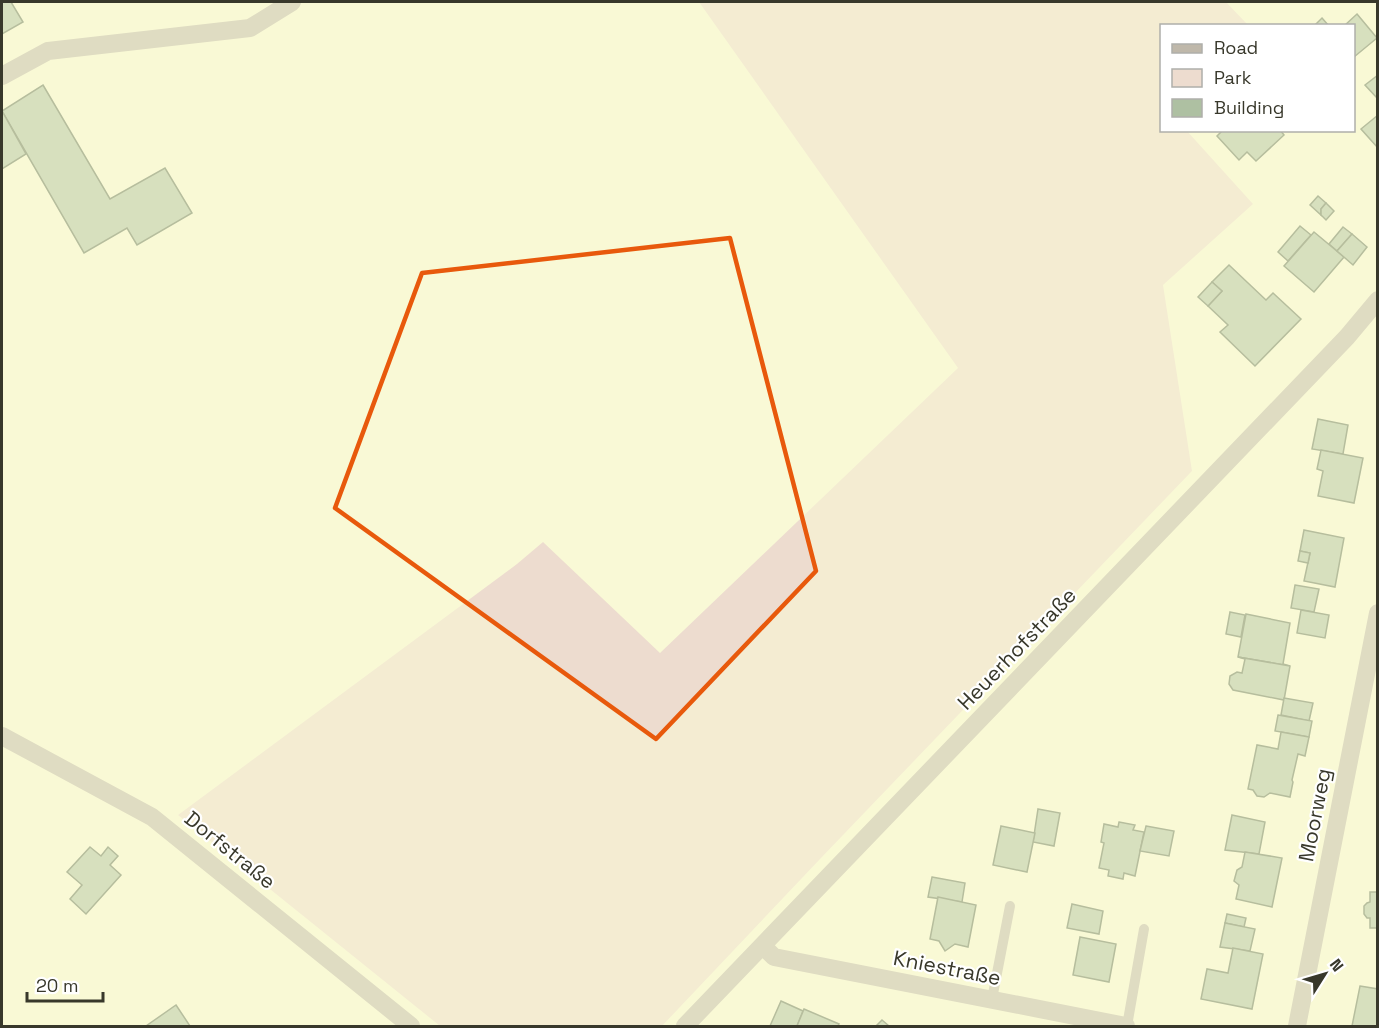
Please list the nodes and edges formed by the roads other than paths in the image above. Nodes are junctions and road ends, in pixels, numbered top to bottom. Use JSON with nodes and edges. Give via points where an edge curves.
{"nodes":[{"id":1,"x":292,"y":2,"type":"edge"},
{"id":2,"x":2,"y":76,"type":"edge"},
{"id":3,"x":1377,"y":300,"type":"edge"},
{"id":4,"x":1377,"y":612,"type":"edge"},
{"id":5,"x":2,"y":736,"type":"edge"},
{"id":6,"x":1010,"y":906,"type":"dead end"},
{"id":7,"x":1144,"y":929,"type":"dead end"},
{"id":8,"x":763,"y":946,"type":"junction"},
{"id":9,"x":992,"y":999,"type":"junction"},
{"id":10,"x":411,"y":1026,"type":"edge"},
{"id":11,"x":685,"y":1026,"type":"edge"},
{"id":12,"x":1127,"y":1026,"type":"edge"},
{"id":13,"x":1296,"y":1026,"type":"edge"}],
"edges":[{"from":1,"to":2,"type":"street","via":[[250,28],[48,51]]},
{"from":3,"to":8,"type":"street","name":"Heuerhofstraße","via":[[1347,337]]},
{"from":4,"to":13,"type":"street","name":"Moorweg"},
{"from":5,"to":10,"type":"street","name":"Dorfstraße","via":[[152,817]]},
{"from":6,"to":9,"type":"lane"},
{"from":7,"to":12,"type":"lane"},
{"from":8,"to":9,"type":"street","name":"Kniestraße","via":[[774,957]]},
{"from":8,"to":11,"type":"street","name":"Heuerhofstraße"},
{"from":9,"to":12,"type":"street","name":"Kniestraße"}]}
